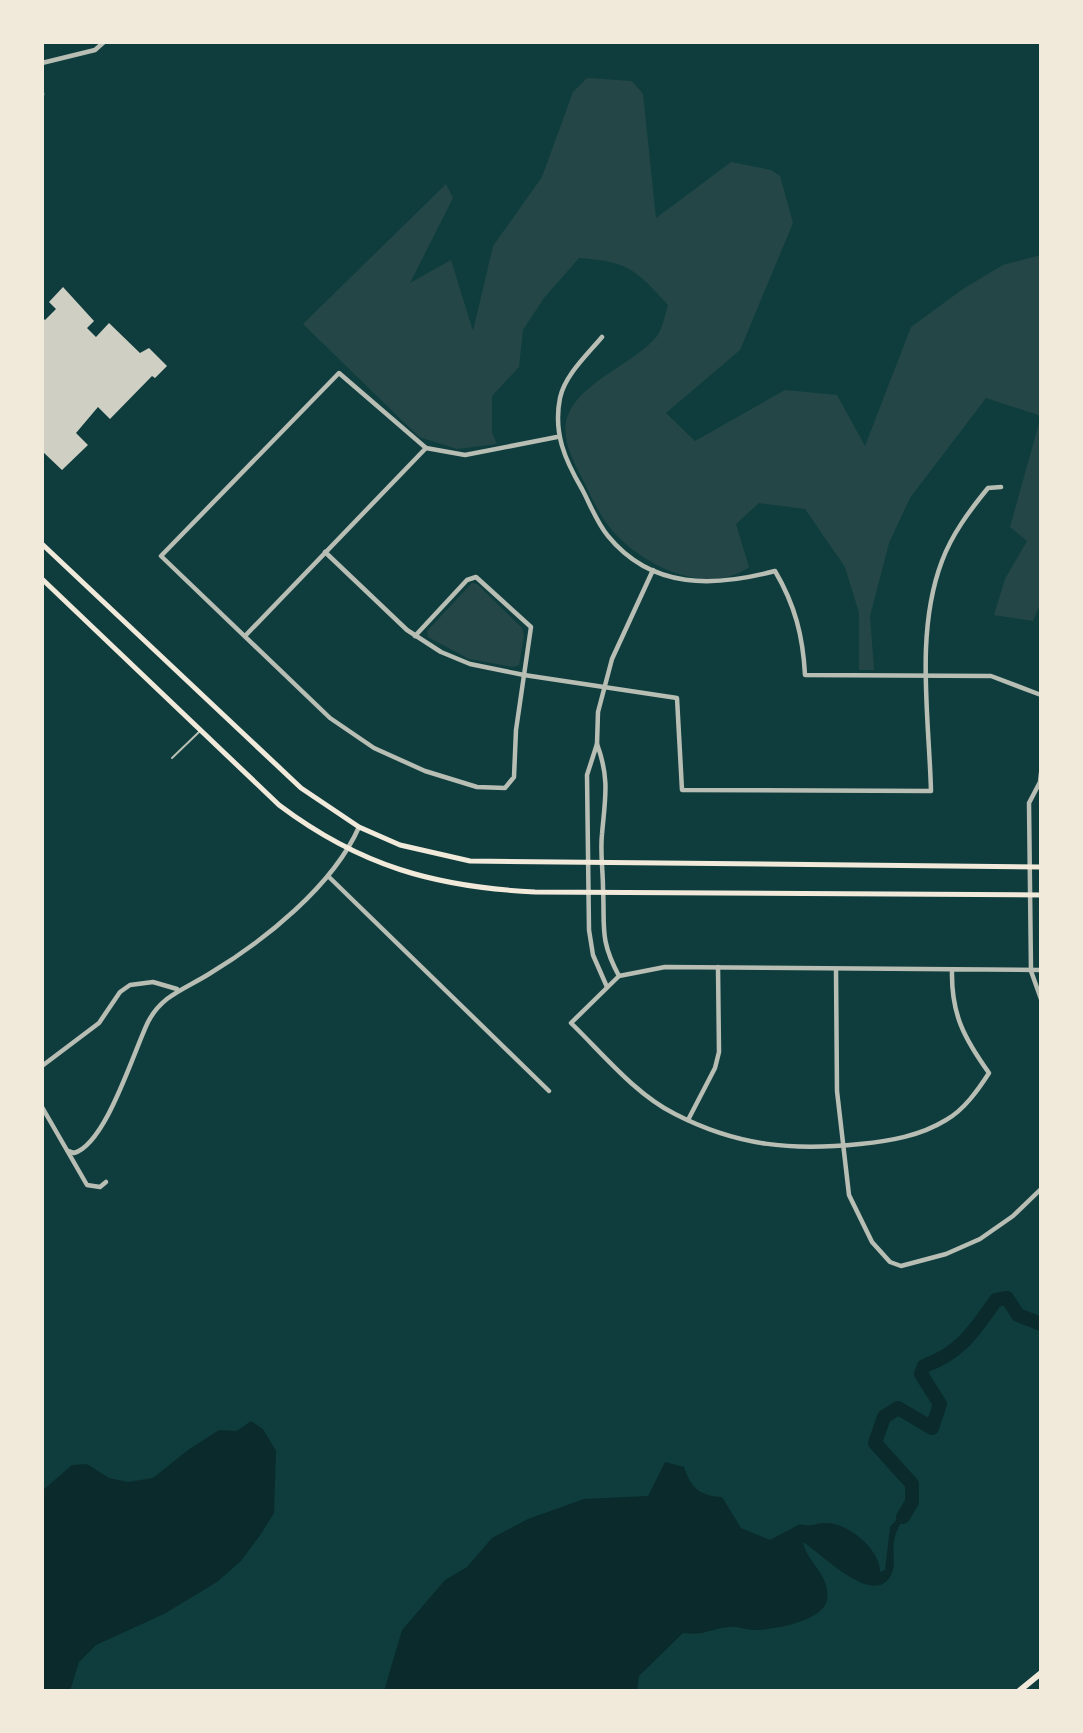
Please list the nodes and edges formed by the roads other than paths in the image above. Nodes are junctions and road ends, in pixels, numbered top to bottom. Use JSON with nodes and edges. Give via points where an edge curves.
{"nodes":[{"id":1,"x":104,"y":42,"type":"edge"},
{"id":2,"x":42,"y":62,"type":"edge"},
{"id":3,"x":602,"y":337,"type":"dead end"},
{"id":4,"x":557,"y":437,"type":"junction"},
{"id":5,"x":426,"y":448,"type":"junction"},
{"id":6,"x":1001,"y":487,"type":"dead end"},
{"id":7,"x":42,"y":544,"type":"edge"},
{"id":8,"x":326,"y":552,"type":"junction"},
{"id":9,"x":653,"y":570,"type":"junction"},
{"id":10,"x":42,"y":579,"type":"edge"},
{"id":11,"x":245,"y":636,"type":"junction"},
{"id":12,"x":415,"y":636,"type":"junction"},
{"id":13,"x":524,"y":675,"type":"junction"},
{"id":14,"x":928,"y":675,"type":"junction"},
{"id":15,"x":604,"y":685,"type":"junction"},
{"id":16,"x":1041,"y":695,"type":"edge"},
{"id":17,"x":199,"y":732,"type":"junction"},
{"id":18,"x":597,"y":744,"type":"junction"},
{"id":19,"x":172,"y":758,"type":"dead end"},
{"id":20,"x":1041,"y":773,"type":"edge"},
{"id":21,"x":1041,"y":783,"type":"edge"},
{"id":22,"x":359,"y":827,"type":"junction"},
{"id":23,"x":349,"y":850,"type":"junction"},
{"id":24,"x":587,"y":864,"type":"junction"},
{"id":25,"x":602,"y":864,"type":"junction"},
{"id":26,"x":1032,"y":867,"type":"junction"},
{"id":27,"x":1041,"y":867,"type":"edge"},
{"id":28,"x":329,"y":877,"type":"junction"},
{"id":29,"x":587,"y":891,"type":"junction"},
{"id":30,"x":604,"y":892,"type":"junction"},
{"id":31,"x":1032,"y":895,"type":"junction"},
{"id":32,"x":1041,"y":895,"type":"edge"},
{"id":33,"x":718,"y":967,"type":"junction"},
{"id":34,"x":836,"y":969,"type":"junction"},
{"id":35,"x":953,"y":970,"type":"junction"},
{"id":36,"x":1041,"y":970,"type":"edge"},
{"id":37,"x":1031,"y":971,"type":"junction"},
{"id":38,"x":619,"y":976,"type":"junction"},
{"id":39,"x":1041,"y":978,"type":"edge"},
{"id":40,"x":1039,"y":985,"type":"junction"},
{"id":41,"x":607,"y":986,"type":"junction"},
{"id":42,"x":177,"y":989,"type":"junction"},
{"id":43,"x":1041,"y":999,"type":"edge"},
{"id":44,"x":42,"y":1066,"type":"edge"},
{"id":45,"x":549,"y":1091,"type":"dead end"},
{"id":46,"x":42,"y":1107,"type":"edge"},
{"id":47,"x":688,"y":1120,"type":"junction"},
{"id":48,"x":844,"y":1146,"type":"junction"},
{"id":49,"x":68,"y":1151,"type":"junction"},
{"id":50,"x":106,"y":1182,"type":"dead end"},
{"id":51,"x":1041,"y":1189,"type":"edge"},
{"id":52,"x":1041,"y":1673,"type":"edge"},
{"id":53,"x":1019,"y":1691,"type":"edge"}],
"edges":[{"from":1,"to":2,"type":"street","via":[[99,48]]},
{"from":3,"to":4,"type":"street","via":[[573,371],[560,396]]},
{"from":4,"to":5,"type":"street","via":[[465,455]]},
{"from":4,"to":9,"type":"street","via":[[608,536],[632,559]]},
{"from":5,"to":8,"type":"street"},
{"from":5,"to":11,"type":"street","via":[[339,373],[161,556]]},
{"from":6,"to":14,"type":"street","via":[[988,488],[981,496],[942,560],[927,633]]},
{"from":7,"to":22,"type":"main road","via":[[262,755]]},
{"from":8,"to":11,"type":"street"},
{"from":8,"to":12,"type":"street"},
{"from":9,"to":14,"type":"street","via":[[692,582],[718,583],[775,571],[799,622],[805,675]]},
{"from":9,"to":15,"type":"street"},
{"from":10,"to":17,"type":"main road"},
{"from":11,"to":13,"type":"street","via":[[330,718],[374,748],[425,771],[477,786],[505,788],[514,777]]},
{"from":12,"to":13,"type":"street","via":[[470,664]]},
{"from":12,"to":13,"type":"street","via":[[467,580],[476,577],[531,627]]},
{"from":13,"to":15,"type":"street"},
{"from":14,"to":15,"type":"street","via":[[930,791],[682,790],[677,698]]},
{"from":14,"to":16,"type":"street","via":[[991,676]]},
{"from":15,"to":18,"type":"street"},
{"from":17,"to":19,"type":"lane"},
{"from":17,"to":23,"type":"main road","via":[[279,805]]},
{"from":18,"to":24,"type":"street","via":[[587,775]]},
{"from":18,"to":25,"type":"street","via":[[607,797]]},
{"from":20,"to":21,"type":"street"},
{"from":21,"to":26,"type":"street","via":[[1029,803]]},
{"from":22,"to":23,"type":"street"},
{"from":22,"to":24,"type":"main road","via":[[400,845],[470,861]]},
{"from":23,"to":28,"type":"street"},
{"from":23,"to":29,"type":"main road","via":[[421,877],[477,889]]},
{"from":24,"to":25,"type":"main road"},
{"from":24,"to":29,"type":"street"},
{"from":25,"to":26,"type":"main road"},
{"from":25,"to":30,"type":"street"},
{"from":26,"to":27,"type":"main road"},
{"from":26,"to":31,"type":"street"},
{"from":28,"to":42,"type":"street","via":[[250,944],[209,974]]},
{"from":28,"to":45,"type":"street"},
{"from":29,"to":30,"type":"main road"},
{"from":29,"to":41,"type":"street","via":[[593,955]]},
{"from":30,"to":31,"type":"main road"},
{"from":30,"to":38,"type":"street","via":[[602,930]]},
{"from":31,"to":32,"type":"main road"},
{"from":31,"to":37,"type":"street"},
{"from":33,"to":34,"type":"street"},
{"from":33,"to":38,"type":"street","via":[[665,967]]},
{"from":33,"to":47,"type":"street","via":[[719,1052]]},
{"from":34,"to":35,"type":"street"},
{"from":34,"to":48,"type":"street","via":[[837,1091]]},
{"from":35,"to":37,"type":"street"},
{"from":35,"to":48,"type":"street","via":[[958,1025],[989,1073],[949,1119],[890,1141]]},
{"from":36,"to":37,"type":"street"},
{"from":37,"to":40,"type":"street"},
{"from":38,"to":41,"type":"street"},
{"from":39,"to":40,"type":"street"},
{"from":40,"to":43,"type":"street"},
{"from":41,"to":47,"type":"street","via":[[571,1023],[644,1093]]},
{"from":42,"to":44,"type":"street","via":[[153,982],[130,985],[99,1023]]},
{"from":42,"to":49,"type":"street","via":[[149,1020],[107,1119],[82,1151]]},
{"from":46,"to":49,"type":"street"},
{"from":47,"to":48,"type":"street","via":[[756,1143],[796,1149]]},
{"from":48,"to":51,"type":"street","via":[[849,1195],[860,1222],[896,1266],[947,1254],[980,1239]]},
{"from":49,"to":50,"type":"street","via":[[86,1185],[100,1187]]},
{"from":52,"to":53,"type":"main road"}]}
